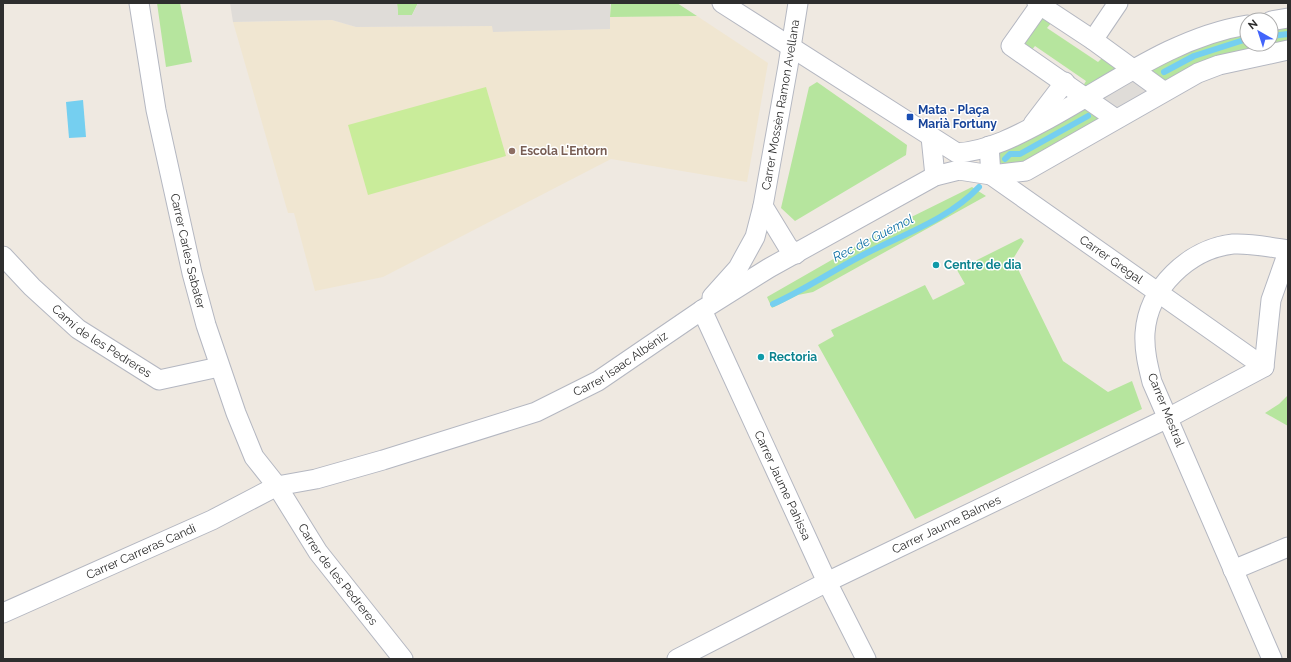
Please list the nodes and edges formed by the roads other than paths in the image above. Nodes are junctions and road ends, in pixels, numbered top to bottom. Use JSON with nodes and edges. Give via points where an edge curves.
{"nodes":[{"id":1,"x":139,"y":3,"type":"edge"},
{"id":2,"x":722,"y":3,"type":"edge"},
{"id":3,"x":798,"y":3,"type":"edge"},
{"id":4,"x":1118,"y":3,"type":"edge"},
{"id":5,"x":1038,"y":4,"type":"edge"},
{"id":6,"x":1239,"y":27,"type":"edge"},
{"id":7,"x":1093,"y":40,"type":"junction"},
{"id":8,"x":791,"y":46,"type":"junction"},
{"id":9,"x":1288,"y":50,"type":"edge"},
{"id":10,"x":1134,"y":70,"type":"junction"},
{"id":11,"x":1065,"y":82,"type":"junction"},
{"id":12,"x":1163,"y":92,"type":"junction"},
{"id":13,"x":1087,"y":98,"type":"junction"},
{"id":14,"x":1116,"y":119,"type":"junction"},
{"id":15,"x":1029,"y":129,"type":"junction"},
{"id":16,"x":931,"y":137,"type":"junction"},
{"id":17,"x":989,"y":146,"type":"junction"},
{"id":18,"x":991,"y":175,"type":"junction"},
{"id":19,"x":935,"y":176,"type":"junction"},
{"id":20,"x":1014,"y":190,"type":"joint"},
{"id":21,"x":763,"y":206,"type":"junction"},
{"id":22,"x":1288,"y":251,"type":"edge"},
{"id":23,"x":796,"y":254,"type":"junction"},
{"id":24,"x":3,"y":256,"type":"edge"},
{"id":25,"x":1160,"y":292,"type":"junction"},
{"id":26,"x":702,"y":310,"type":"junction"},
{"id":27,"x":219,"y":366,"type":"junction"},
{"id":28,"x":1264,"y":367,"type":"junction"},
{"id":29,"x":1168,"y":418,"type":"junction"},
{"id":30,"x":278,"y":486,"type":"junction"},
{"id":31,"x":1288,"y":547,"type":"edge"},
{"id":32,"x":1234,"y":570,"type":"junction"},
{"id":33,"x":827,"y":582,"type":"junction"},
{"id":34,"x":3,"y":613,"type":"edge"},
{"id":35,"x":403,"y":659,"type":"edge"},
{"id":36,"x":677,"y":659,"type":"edge"},
{"id":37,"x":866,"y":659,"type":"edge"},
{"id":38,"x":1272,"y":659,"type":"edge"}],
"edges":[{"from":1,"to":27,"type":"street","name":"Carrer Carles Sabater","via":[[146,57],[166,159],[194,280]]},
{"from":2,"to":8,"type":"street"},
{"from":3,"to":8,"type":"street","name":"Carrer Mossèn Ramon Avellana"},
{"from":4,"to":7,"type":"street"},
{"from":5,"to":7,"type":"street"},
{"from":5,"to":11,"type":"street","via":[[1011,46]]},
{"from":6,"to":10,"type":"street","via":[[1204,35],[1176,46]]},
{"from":7,"to":10,"type":"street"},
{"from":8,"to":16,"type":"street"},
{"from":8,"to":21,"type":"street","name":"Carrer Mossèn Ramon Avellana"},
{"from":9,"to":12,"type":"street","name":"Carrer Isaac Albéniz","via":[[1218,65]]},
{"from":10,"to":12,"type":"street"},
{"from":10,"to":13,"type":"street"},
{"from":11,"to":13,"type":"street"},
{"from":11,"to":15,"type":"street"},
{"from":12,"to":14,"type":"street","name":"Carrer Isaac Albéniz"},
{"from":13,"to":14,"type":"street"},
{"from":13,"to":15,"type":"street"},
{"from":14,"to":18,"type":"street","name":"Carrer Isaac Albéniz","via":[[1026,171]]},
{"from":15,"to":17,"type":"street"},
{"from":16,"to":17,"type":"street","via":[[957,153]]},
{"from":16,"to":19,"type":"street"},
{"from":17,"to":18,"type":"street"},
{"from":18,"to":19,"type":"street","name":"Carrer Isaac Albéniz","via":[[959,170]]},
{"from":18,"to":20,"type":"street","name":"Carrer Isaac Albéniz"},
{"from":19,"to":23,"type":"street","name":"Carrer Isaac Albéniz"},
{"from":20,"to":25,"type":"street","name":"Carrer Gregal"},
{"from":21,"to":23,"type":"street","name":"Carrer Mossèn Ramon Avellana","via":[[788,247]]},
{"from":21,"to":26,"type":"street","name":"Carrer Mossèn Ramon Avellana","via":[[755,237],[738,268]]},
{"from":22,"to":25,"type":"street","name":"Carrer Mestral","via":[[1234,244],[1217,248],[1199,254],[1183,264]]},
{"from":22,"to":28,"type":"street","via":[[1271,300]]},
{"from":23,"to":26,"type":"street","name":"Carrer Isaac Albéniz"},
{"from":24,"to":27,"type":"street","name":"Camí de les Pedreres","via":[[78,330],[159,380]]},
{"from":25,"to":28,"type":"street","name":"Carrer Gregal"},
{"from":25,"to":29,"type":"street","name":"Carrer Mestral","via":[[1145,333],[1152,382]]},
{"from":26,"to":30,"type":"street","name":"Carrer Isaac Albéniz","via":[[598,381],[536,412],[383,460],[316,479]]},
{"from":26,"to":33,"type":"street","name":"Carrer Jaume Pahissa"},
{"from":27,"to":30,"type":"street","name":"Carrer Carles Sabater","via":[[254,457]]},
{"from":28,"to":29,"type":"street","name":"Carrer Jaume Balmes"},
{"from":29,"to":32,"type":"street","name":"Carrer Mestral"},
{"from":29,"to":33,"type":"street","name":"Carrer Jaume Balmes"},
{"from":30,"to":34,"type":"street","name":"Carrer Carreras Candi","via":[[212,520]]},
{"from":30,"to":35,"type":"street","name":"Carrer de les Pedreres","via":[[318,552]]},
{"from":31,"to":32,"type":"street"},
{"from":32,"to":38,"type":"street","name":"Carrer Mestral"},
{"from":33,"to":36,"type":"street","name":"Carrer Jaume Balmes"},
{"from":33,"to":37,"type":"street","name":"Carrer Jaume Pahissa"}]}
